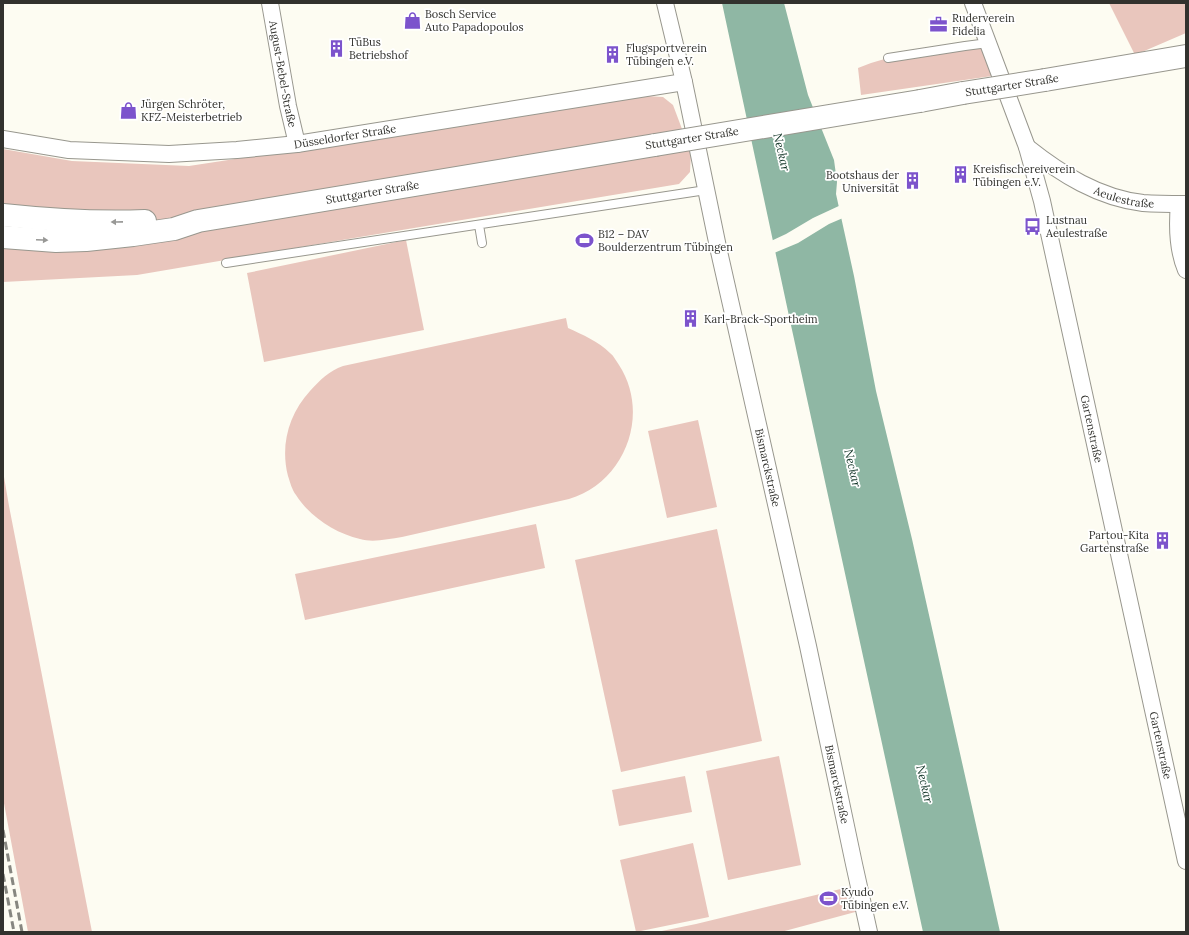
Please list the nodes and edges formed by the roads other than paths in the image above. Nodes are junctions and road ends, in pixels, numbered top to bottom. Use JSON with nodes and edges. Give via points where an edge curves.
{"nodes":[{"id":1,"x":270,"y":3,"type":"edge"},
{"id":2,"x":665,"y":3,"type":"edge"},
{"id":3,"x":973,"y":3,"type":"edge"},
{"id":4,"x":988,"y":44,"type":"junction"},
{"id":5,"x":1186,"y":56,"type":"edge"},
{"id":6,"x":888,"y":58,"type":"dead end"},
{"id":7,"x":684,"y":82,"type":"junction"},
{"id":8,"x":3,"y":140,"type":"edge"},
{"id":9,"x":297,"y":144,"type":"junction"},
{"id":10,"x":1027,"y":147,"type":"junction"},
{"id":11,"x":706,"y":190,"type":"junction"},
{"id":12,"x":1182,"y":204,"type":"edge"},
{"id":13,"x":3,"y":215,"type":"edge"},
{"id":14,"x":198,"y":221,"type":"junction"},
{"id":15,"x":479,"y":225,"type":"junction"},
{"id":16,"x":3,"y":236,"type":"edge"},
{"id":17,"x":482,"y":243,"type":"dead end"},
{"id":18,"x":226,"y":263,"type":"dead end"},
{"id":19,"x":1186,"y":270,"type":"edge"},
{"id":20,"x":1186,"y":861,"type":"edge"},
{"id":21,"x":869,"y":932,"type":"edge"}],
"edges":[{"from":1,"to":9,"type":"street","name":"August-Bebel-Straße"},
{"from":2,"to":7,"type":"street","name":"Bismarckstraße"},
{"from":3,"to":4,"type":"street","name":"Gartenstraße"},
{"from":4,"to":6,"type":"lane","via":[[959,46]]},
{"from":4,"to":10,"type":"street","name":"Gartenstraße"},
{"from":5,"to":14,"type":"main road","name":"Stuttgarter Straße","bridge":true},
{"from":7,"to":9,"type":"street","name":"Düsseldorfer Straße"},
{"from":7,"to":11,"type":"street","name":"Bismarckstraße"},
{"from":8,"to":9,"type":"street","name":"Düsseldorfer Straße","via":[[69,150],[169,154]]},
{"from":10,"to":12,"type":"street","name":"Aeulestraße","via":[[1056,169],[1088,187],[1143,203]]},
{"from":10,"to":20,"type":"street","name":"Gartenstraße","via":[[1042,201]]},
{"from":11,"to":15,"type":"lane"},
{"from":11,"to":21,"type":"street","name":"Bismarckstraße"},
{"from":12,"to":19,"type":"street","via":[[1178,231],[1179,246]]},
{"from":14,"to":13,"type":"main road","name":"Stuttgarter Straße","one_way":true,"via":[[173,219],[117,222]]},
{"from":16,"to":14,"type":"main road","name":"Stuttgarter Straße","one_way":true,"via":[[56,241],[86,240],[174,229]]},
{"from":15,"to":17,"type":"lane"},
{"from":15,"to":18,"type":"lane"}]}
